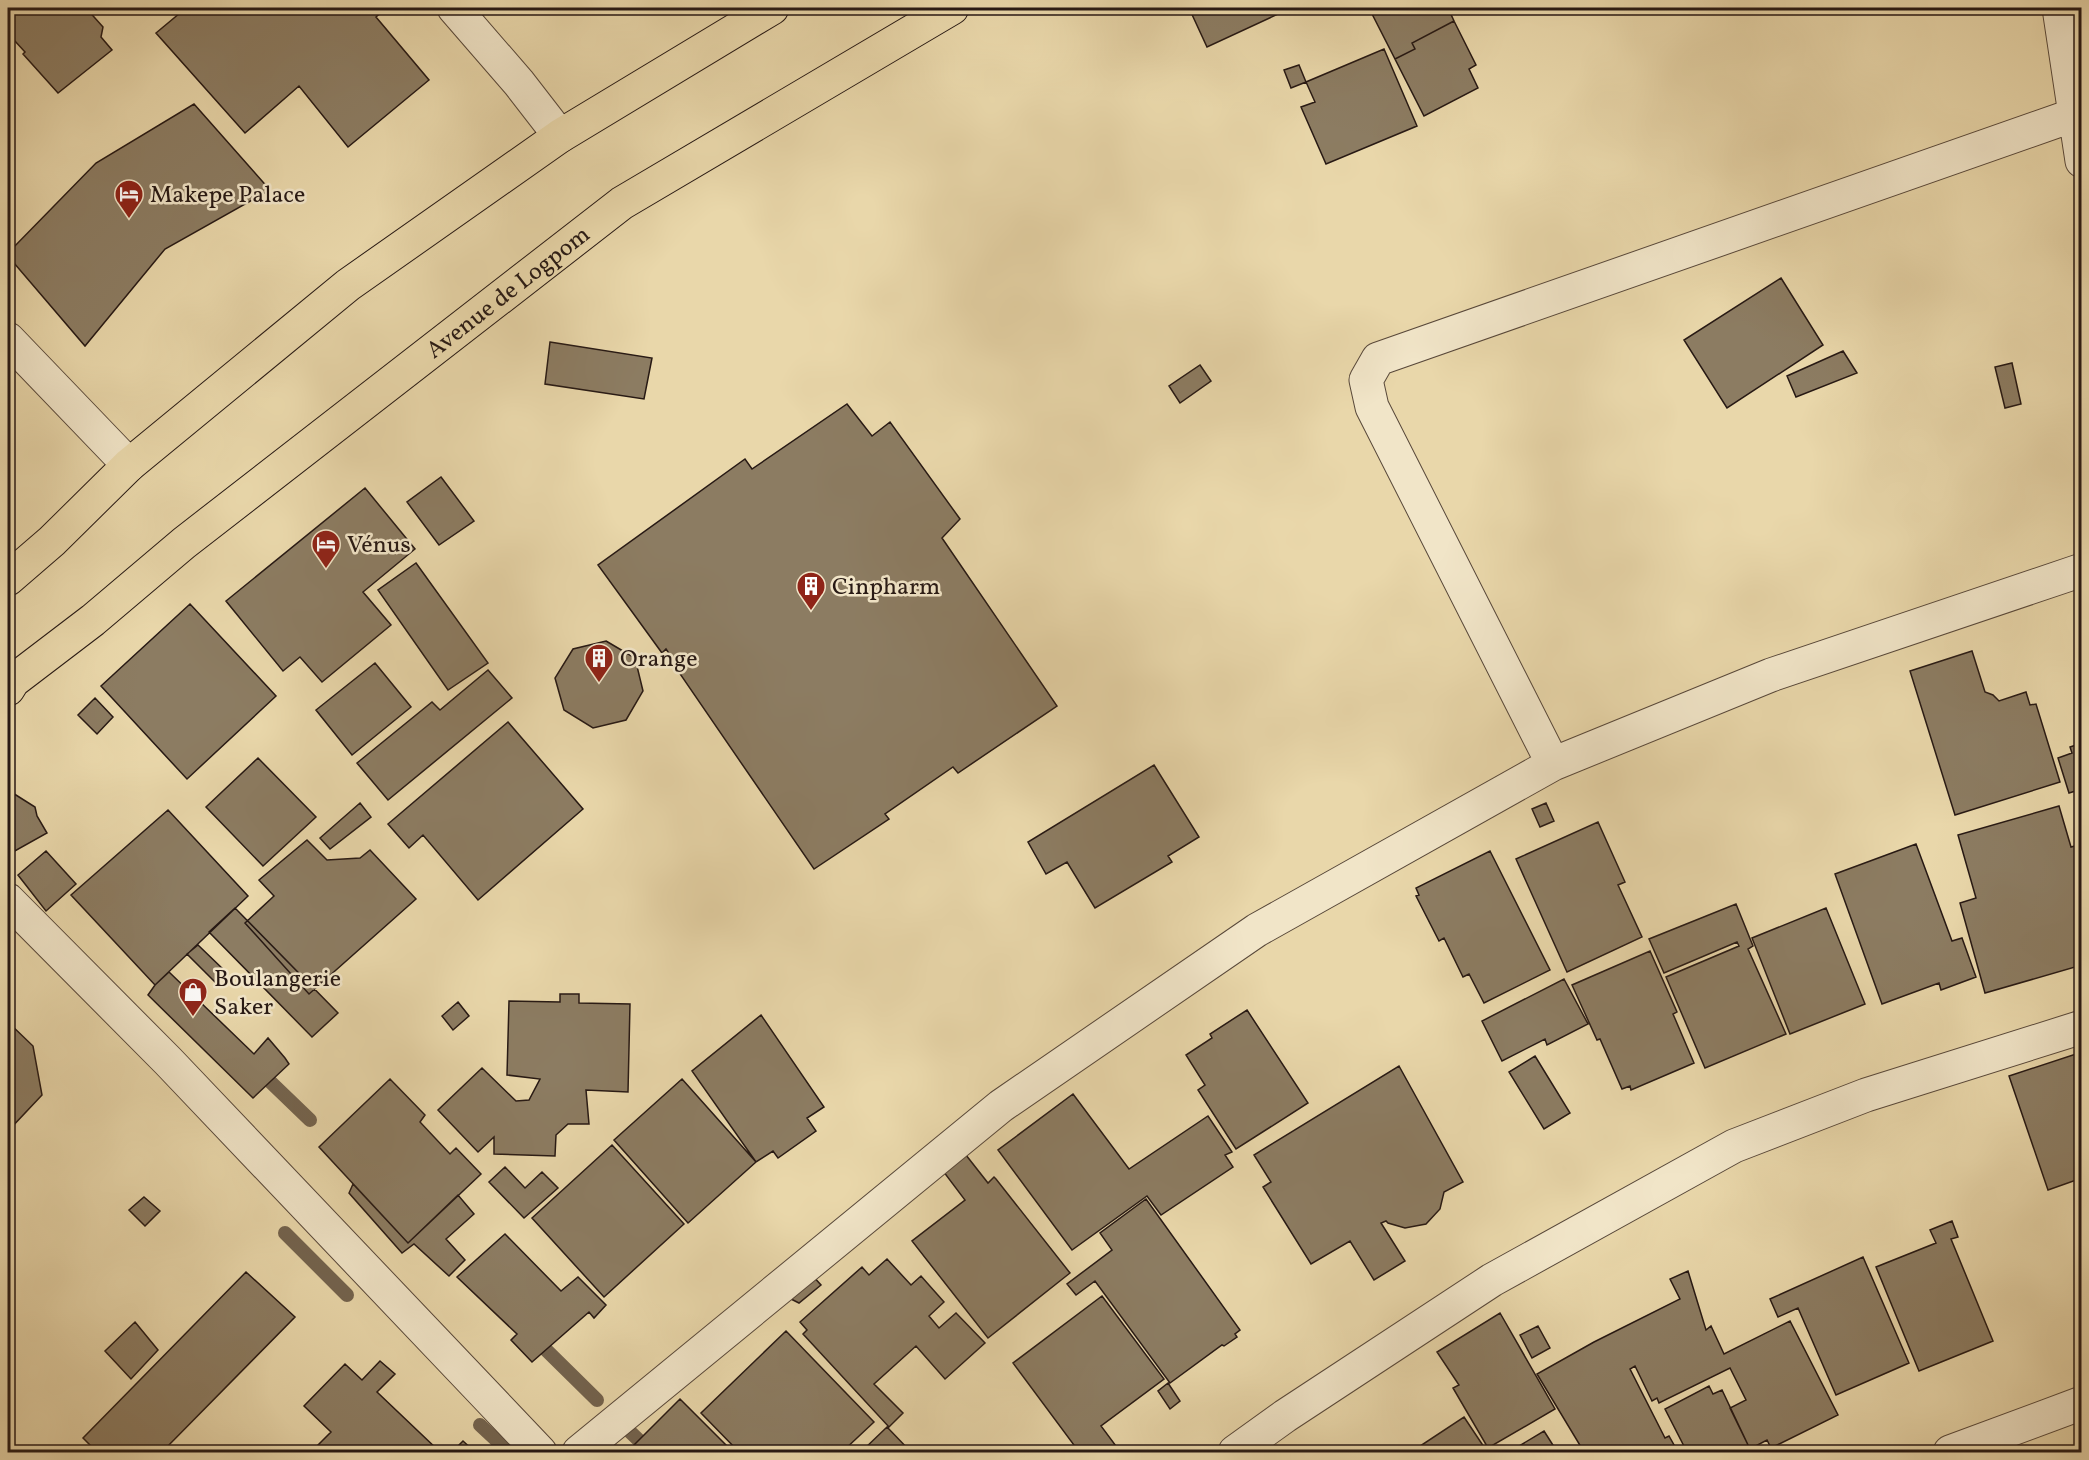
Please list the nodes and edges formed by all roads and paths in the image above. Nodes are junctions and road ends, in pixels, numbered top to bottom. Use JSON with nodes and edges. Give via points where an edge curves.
{"nodes":[{"id":1,"x":454,"y":8,"type":"edge"},
{"id":2,"x":772,"y":8,"type":"edge"},
{"id":3,"x":952,"y":8,"type":"edge"},
{"id":4,"x":2059,"y":8,"type":"edge"},
{"id":5,"x":2074,"y":115,"type":"junction"},
{"id":6,"x":560,"y":136,"type":"junction"},
{"id":7,"x":2082,"y":161,"type":"edge"},
{"id":8,"x":8,"y":339,"type":"edge"},
{"id":9,"x":129,"y":465,"type":"junction"},
{"id":10,"x":2082,"y":570,"type":"edge"},
{"id":11,"x":8,"y":579,"type":"edge"},
{"id":12,"x":8,"y":689,"type":"edge"},
{"id":13,"x":1553,"y":764,"type":"junction"},
{"id":14,"x":8,"y":900,"type":"edge"},
{"id":15,"x":2082,"y":1028,"type":"edge"},
{"id":16,"x":2082,"y":1403,"type":"edge"},
{"id":17,"x":540,"y":1452,"type":"edge"},
{"id":18,"x":579,"y":1452,"type":"edge"},
{"id":19,"x":1235,"y":1452,"type":"edge"},
{"id":20,"x":1950,"y":1452,"type":"edge"}],
"edges":[{"from":1,"to":6,"type":"street"},
{"from":2,"to":6,"type":"main road"},
{"from":3,"to":12,"type":"main road","name":"Avenue de Logpom","via":[[622,203],[184,543]]},
{"from":4,"to":5,"type":"street"},
{"from":5,"to":7,"type":"street"},
{"from":5,"to":13,"type":"street","via":[[1378,358],[1366,380],[1372,407]]},
{"from":6,"to":9,"type":"main road","via":[[348,285]]},
{"from":8,"to":9,"type":"street"},
{"from":9,"to":11,"type":"main road"},
{"from":10,"to":13,"type":"street","via":[[1771,675]]},
{"from":13,"to":18,"type":"street","via":[[1257,930],[1001,1106]]},
{"from":14,"to":17,"type":"street","via":[[168,1061]]},
{"from":15,"to":19,"type":"street","via":[[1866,1095],[1734,1146],[1492,1280]]},
{"from":16,"to":20,"type":"street"}]}
